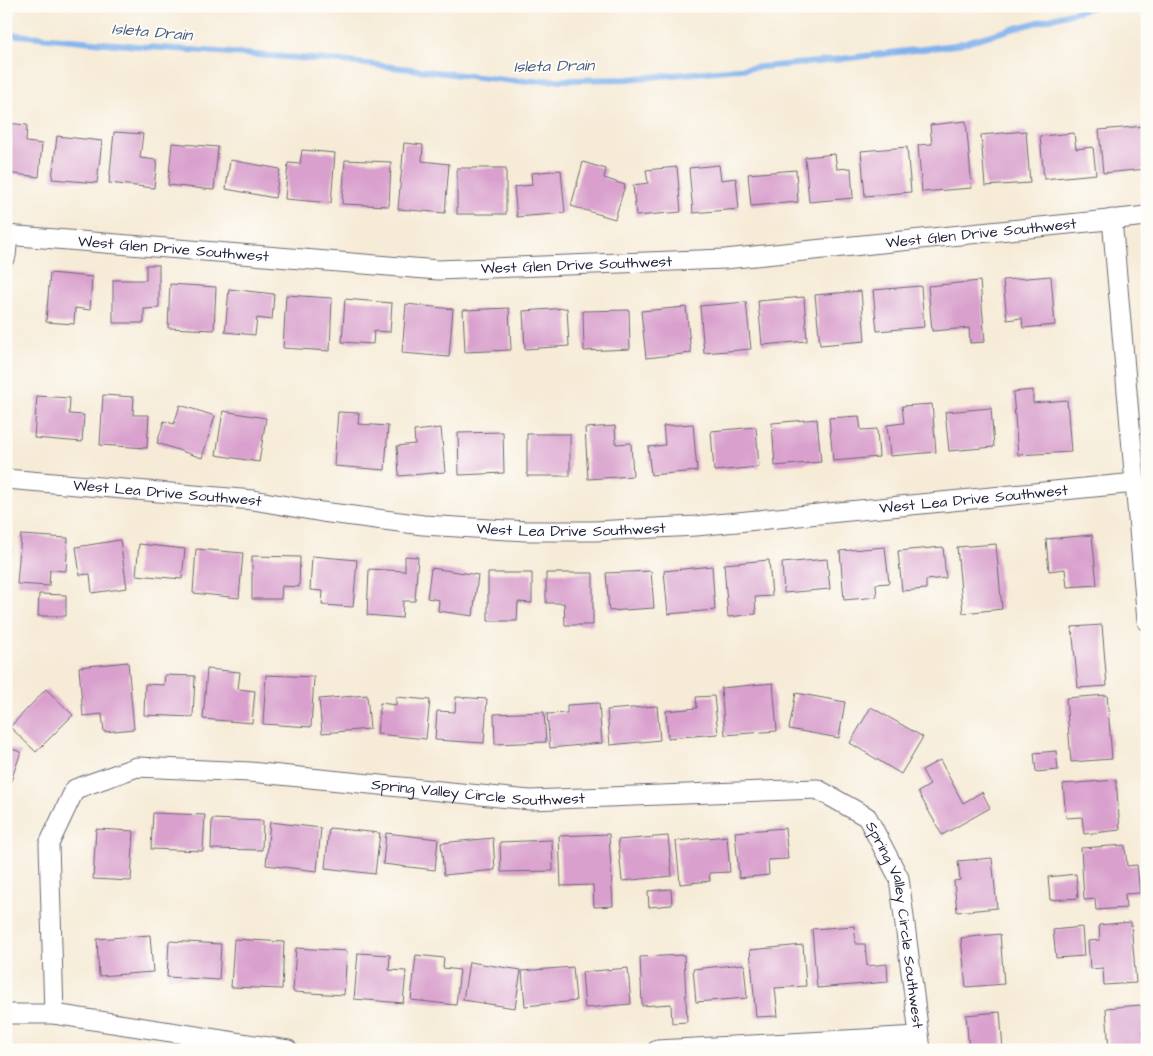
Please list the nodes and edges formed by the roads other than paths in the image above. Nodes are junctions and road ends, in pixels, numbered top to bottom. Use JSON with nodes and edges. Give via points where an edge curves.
{"nodes":[{"id":1,"x":1147,"y":216,"type":"edge"},
{"id":2,"x":1112,"y":220,"type":"junction"},
{"id":3,"x":7,"y":235,"type":"edge"},
{"id":4,"x":6,"y":256,"type":"edge"},
{"id":5,"x":6,"y":479,"type":"edge"},
{"id":6,"x":1135,"y":483,"type":"junction"},
{"id":7,"x":1147,"y":621,"type":"edge"},
{"id":8,"x":6,"y":1014,"type":"edge"},
{"id":9,"x":54,"y":1014,"type":"junction"},
{"id":10,"x":920,"y":1043,"type":"edge"},
{"id":11,"x":288,"y":1050,"type":"edge"},
{"id":12,"x":657,"y":1050,"type":"edge"}],
"edges":[{"from":1,"to":2,"type":"street","name":"West Glen Drive Southwest"},
{"from":2,"to":3,"type":"street","name":"West Glen Drive Southwest","via":[[725,259],[438,270]]},
{"from":2,"to":6,"type":"street"},
{"from":3,"to":4,"type":"street"},
{"from":5,"to":6,"type":"street","name":"West Lea Drive Southwest","via":[[253,500],[423,525],[594,532],[696,526]]},
{"from":6,"to":7,"type":"street"},
{"from":8,"to":9,"type":"street"},
{"from":9,"to":10,"type":"street","name":"Spring Valley Circle Southwest","via":[[49,844],[75,788],[138,767],[250,772],[530,800],[817,789],[867,817],[900,878]]},
{"from":9,"to":11,"type":"street"},
{"from":10,"to":12,"type":"street"}]}
